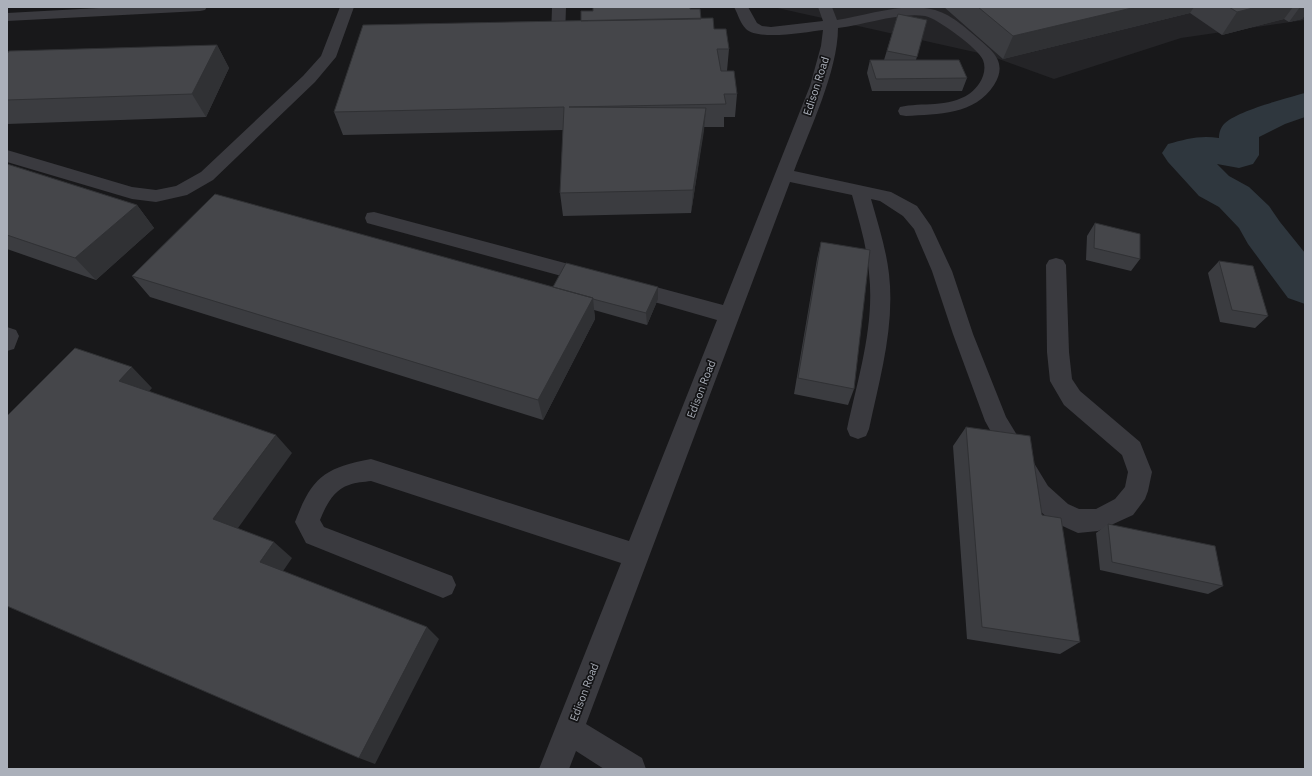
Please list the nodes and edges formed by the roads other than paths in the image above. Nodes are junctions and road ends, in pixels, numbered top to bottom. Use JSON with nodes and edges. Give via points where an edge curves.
{"nodes":[{"id":1,"x":200,"y":7,"type":"edge"},
{"id":2,"x":347,"y":7,"type":"edge"},
{"id":3,"x":559,"y":7,"type":"edge"},
{"id":4,"x":741,"y":7,"type":"edge"},
{"id":5,"x":828,"y":16,"type":"edge"},
{"id":6,"x":7,"y":17,"type":"edge"},
{"id":7,"x":559,"y":22,"type":"junction"},
{"id":8,"x":544,"y":23,"type":"edge"},
{"id":9,"x":558,"y":37,"type":"edge"},
{"id":10,"x":906,"y":111,"type":"dead end"},
{"id":11,"x":7,"y":156,"type":"edge"},
{"id":12,"x":784,"y":175,"type":"junction"},
{"id":13,"x":860,"y":191,"type":"junction"},
{"id":14,"x":374,"y":218,"type":"dead end"},
{"id":15,"x":1056,"y":265,"type":"dead end"},
{"id":16,"x":729,"y":315,"type":"junction"},
{"id":17,"x":7,"y":335,"type":"edge"},
{"id":18,"x":7,"y":343,"type":"edge"},
{"id":19,"x":858,"y":429,"type":"dead end"},
{"id":20,"x":637,"y":556,"type":"junction"},
{"id":21,"x":443,"y":585,"type":"dead end"},
{"id":22,"x":569,"y":730,"type":"junction"},
{"id":23,"x":554,"y":769,"type":"edge"},
{"id":24,"x":631,"y":769,"type":"edge"}],
"edges":[{"from":1,"to":6,"type":"street"},
{"from":2,"to":11,"type":"street","via":[[328,57],[207,176],[181,191],[156,196],[132,193]]},
{"from":3,"to":7,"type":"street"},
{"from":4,"to":5,"type":"street","via":[[750,25],[756,29],[773,31]]},
{"from":5,"to":10,"type":"street","via":[[910,12],[936,14],[988,55],[992,75],[986,88],[975,97],[963,104],[946,108]]},
{"from":5,"to":12,"type":"street","name":"Edison Road","via":[[829,42],[818,86]]},
{"from":7,"to":8,"type":"street"},
{"from":7,"to":9,"type":"street"},
{"from":12,"to":13,"type":"street"},
{"from":12,"to":16,"type":"street","name":"Edison Road"},
{"from":13,"to":15,"type":"street","via":[[885,196],[910,211],[922,226],[942,270],[996,421],[1039,494],[1059,512],[1078,521],[1098,520],[1124,507],[1136,491],[1140,472],[1132,449],[1072,398],[1061,382]]},
{"from":13,"to":19,"type":"street","via":[[877,256],[880,286],[879,322]]},
{"from":14,"to":16,"type":"street"},
{"from":16,"to":20,"type":"street","name":"Edison Road"},
{"from":17,"to":18,"type":"street"},
{"from":20,"to":21,"type":"street","via":[[371,470],[340,477],[324,490],[312,507],[307,522],[315,535]]},
{"from":20,"to":22,"type":"street","name":"Edison Road"},
{"from":22,"to":23,"type":"street","name":"Edison Road"},
{"from":22,"to":24,"type":"street"}]}
